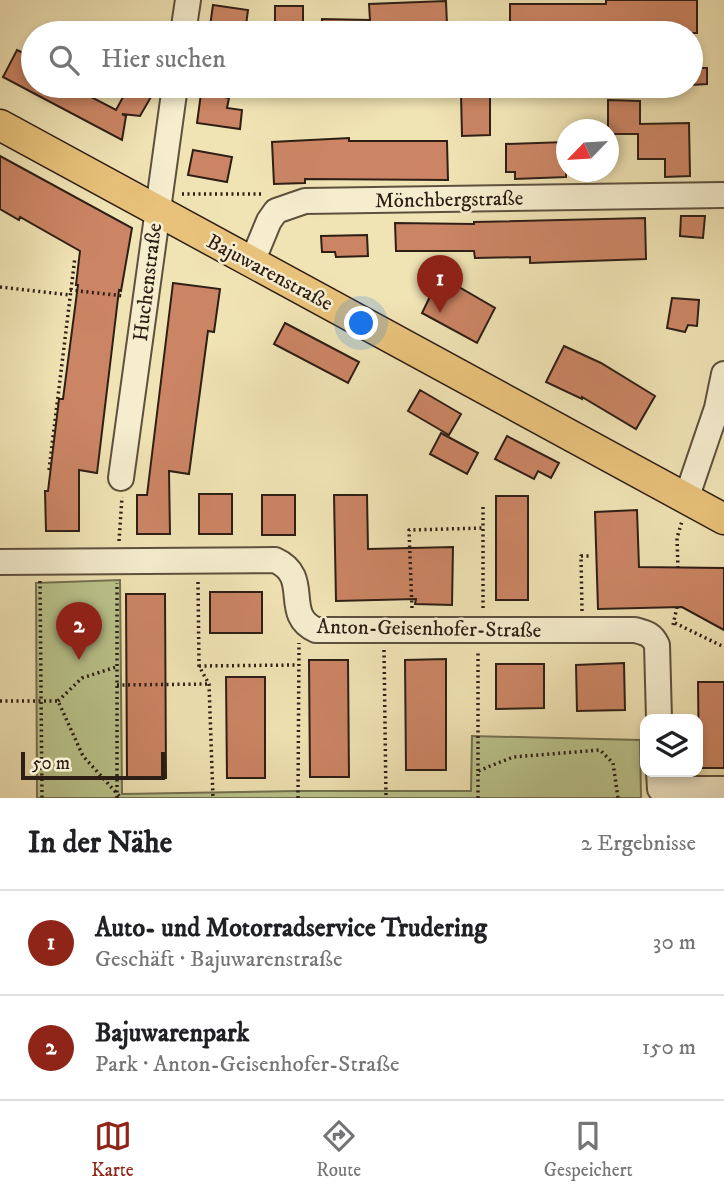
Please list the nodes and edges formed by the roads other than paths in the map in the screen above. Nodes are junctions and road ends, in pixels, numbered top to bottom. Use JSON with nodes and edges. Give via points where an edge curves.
{"nodes":[{"id":1,"x":188,"y":0,"type":"edge"},
{"id":2,"x":185,"y":21,"type":"edge"},
{"id":3,"x":174,"y":98,"type":"edge"},
{"id":4,"x":0,"y":125,"type":"edge"},
{"id":5,"x":724,"y":195,"type":"edge"},
{"id":6,"x":163,"y":202,"type":"junction"},
{"id":7,"x":252,"y":262,"type":"junction"},
{"id":8,"x":724,"y":374,"type":"edge"},
{"id":9,"x":121,"y":478,"type":"road end"},
{"id":10,"x":685,"y":508,"type":"junction"},
{"id":11,"x":724,"y":519,"type":"edge"},
{"id":12,"x":0,"y":562,"type":"edge"},
{"id":13,"x":659,"y":714,"type":"edge"},
{"id":14,"x":659,"y":777,"type":"edge"},
{"id":15,"x":724,"y":789,"type":"edge"}],
"edges":[{"from":1,"to":2,"type":"street"},
{"from":3,"to":6,"type":"street","name":"Huchenstraße"},
{"from":4,"to":6,"type":"main road","name":"Bajuwarenstraße"},
{"from":5,"to":7,"type":"street","name":"Mönchbergstraße","via":[[305,201],[276,211]]},
{"from":6,"to":7,"type":"main road","name":"Bajuwarenstraße"},
{"from":6,"to":9,"type":"street","name":"Huchenstraße"},
{"from":7,"to":10,"type":"main road","name":"Bajuwarenstraße"},
{"from":8,"to":10,"type":"street"},
{"from":10,"to":11,"type":"main road","name":"Bajuwarenstraße"},
{"from":12,"to":13,"type":"street","name":"Anton-Geisenhofer-Straße","via":[[275,560],[286,565],[294,578],[298,616],[316,630],[481,623],[635,630],[652,636],[657,645]]},
{"from":14,"to":15,"type":"street","via":[[660,789]]}]}
